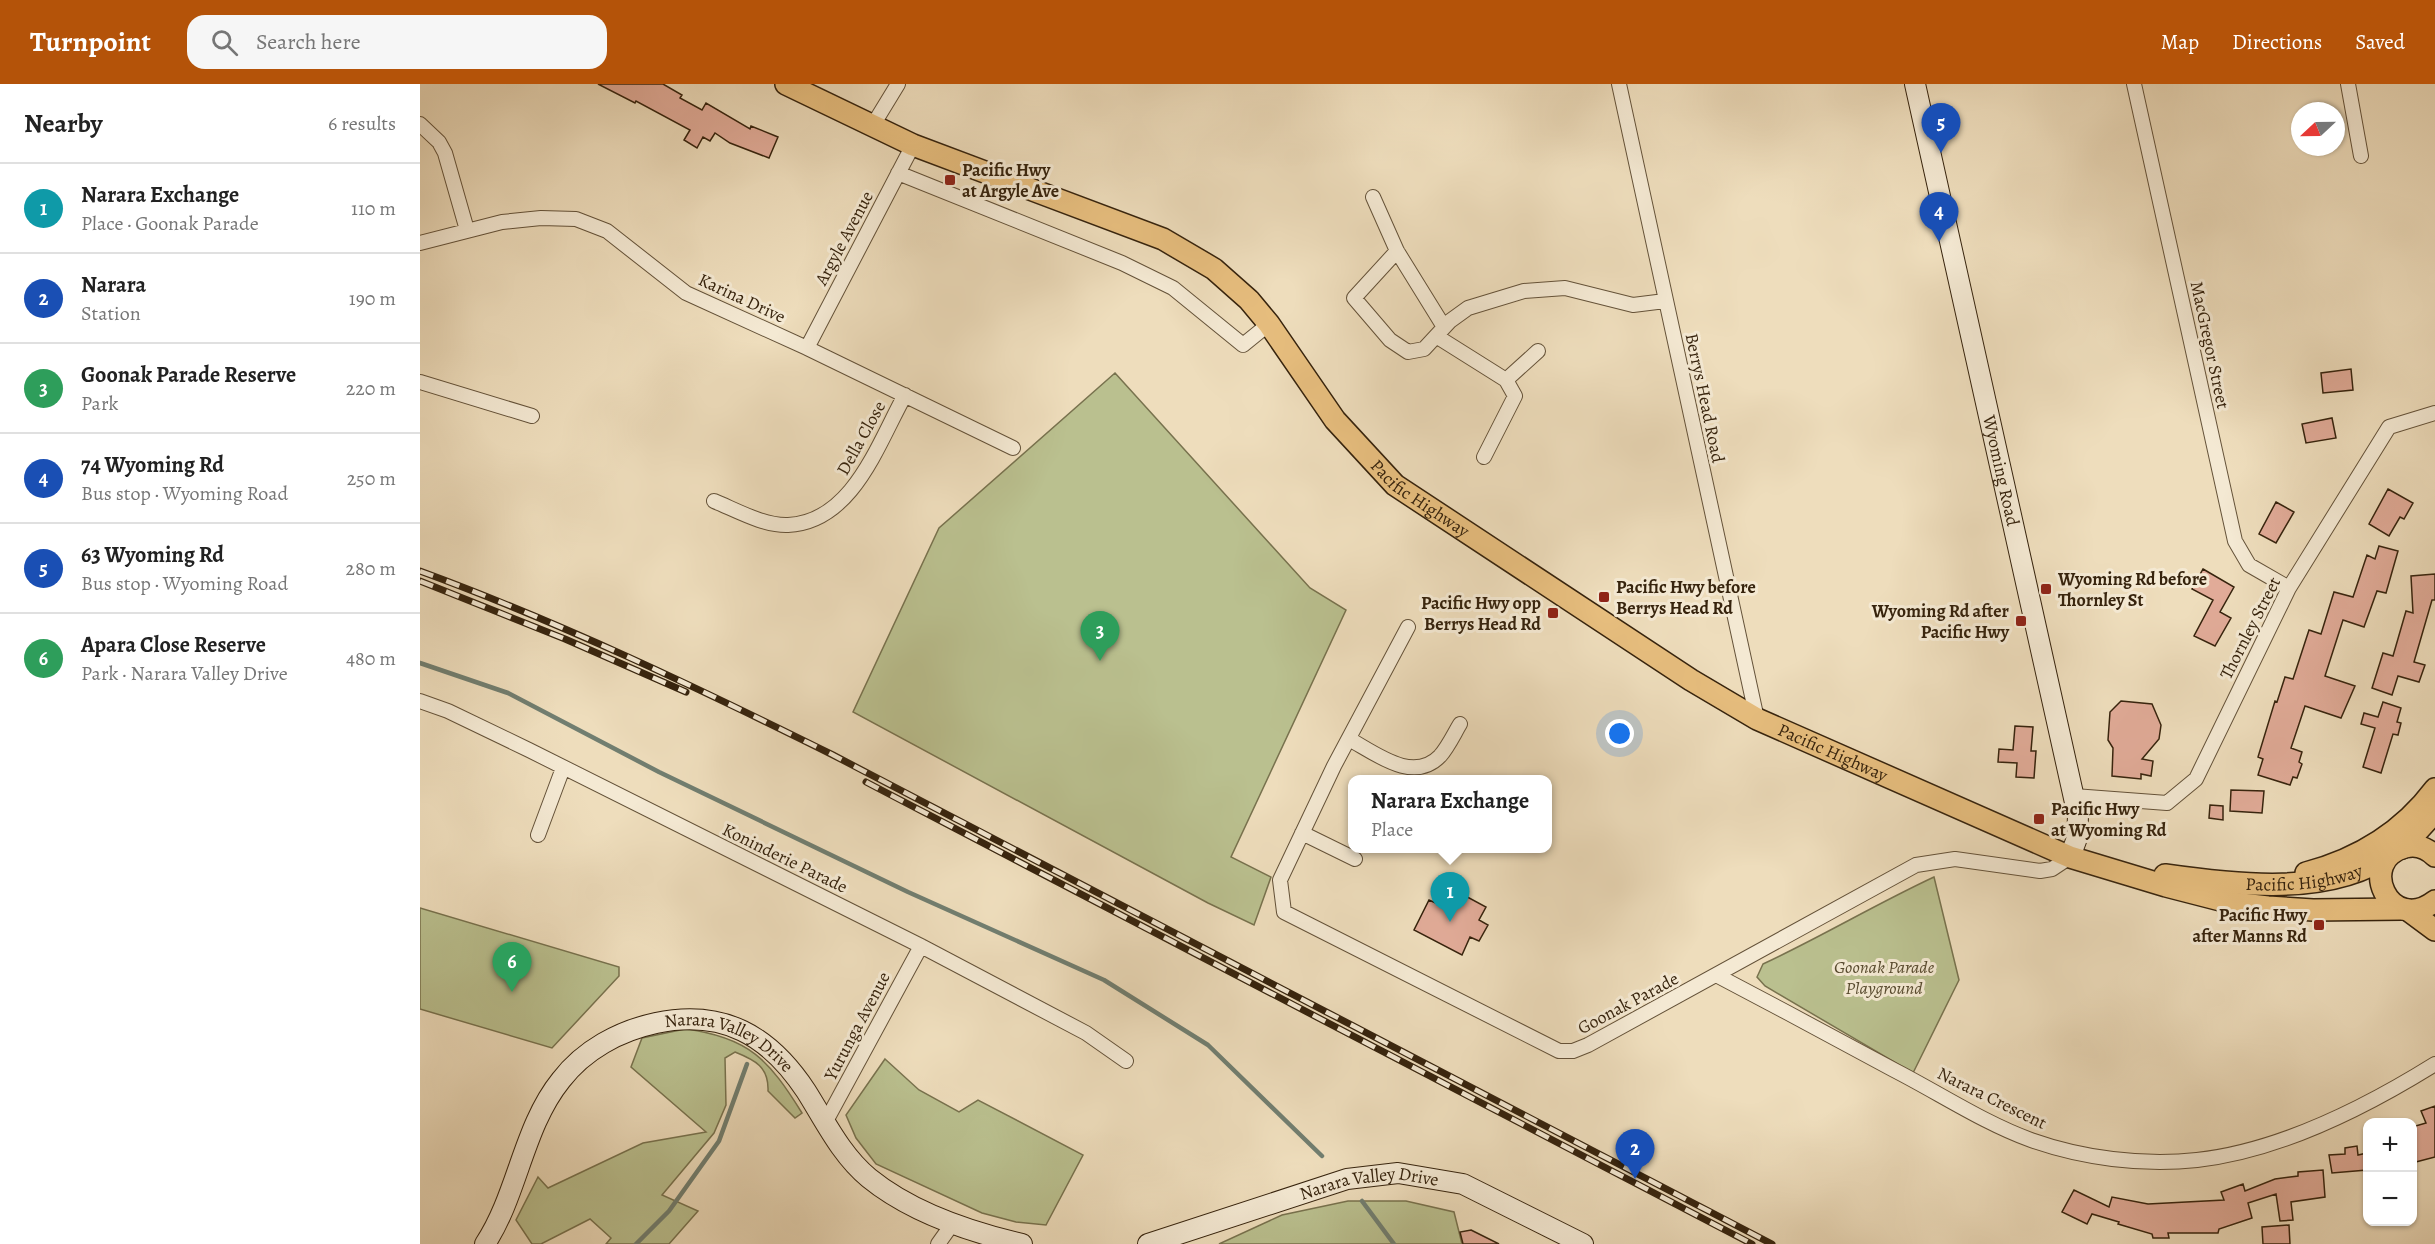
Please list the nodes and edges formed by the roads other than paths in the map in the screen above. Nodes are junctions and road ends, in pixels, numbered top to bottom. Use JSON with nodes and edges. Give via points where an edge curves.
{"nodes":[{"id":1,"x":786,"y":84,"type":"edge"},
{"id":2,"x":898,"y":84,"type":"edge"},
{"id":3,"x":1618,"y":84,"type":"edge"},
{"id":4,"x":1915,"y":84,"type":"edge"},
{"id":5,"x":2134,"y":84,"type":"edge"},
{"id":6,"x":2348,"y":84,"type":"edge"},
{"id":7,"x":420,"y":124,"type":"edge"},
{"id":8,"x":873,"y":125,"type":"junction"},
{"id":9,"x":913,"y":145,"type":"junction"},
{"id":10,"x":2361,"y":156,"type":"dead end"},
{"id":11,"x":898,"y":173,"type":"junction"},
{"id":12,"x":1373,"y":197,"type":"dead end"},
{"id":13,"x":467,"y":230,"type":"junction"},
{"id":14,"x":420,"y":243,"type":"edge"},
{"id":15,"x":1397,"y":251,"type":"junction"},
{"id":16,"x":1665,"y":301,"type":"junction"},
{"id":17,"x":1269,"y":324,"type":"junction"},
{"id":18,"x":1440,"y":332,"type":"junction"},
{"id":19,"x":807,"y":348,"type":"junction"},
{"id":20,"x":1538,"y":351,"type":"dead end"},
{"id":21,"x":1506,"y":380,"type":"junction"},
{"id":22,"x":420,"y":382,"type":"edge"},
{"id":23,"x":905,"y":395,"type":"junction"},
{"id":24,"x":2435,"y":413,"type":"edge"},
{"id":25,"x":532,"y":416,"type":"dead end"},
{"id":26,"x":1013,"y":448,"type":"dead end"},
{"id":27,"x":1484,"y":457,"type":"dead end"},
{"id":28,"x":714,"y":501,"type":"dead end"},
{"id":29,"x":2289,"y":588,"type":"junction"},
{"id":30,"x":1408,"y":627,"type":"dead end"},
{"id":31,"x":420,"y":701,"type":"edge"},
{"id":32,"x":1757,"y":719,"type":"junction"},
{"id":33,"x":1460,"y":724,"type":"dead end"},
{"id":34,"x":1349,"y":739,"type":"junction"},
{"id":35,"x":563,"y":768,"type":"junction"},
{"id":36,"x":2435,"y":789,"type":"edge"},
{"id":37,"x":2073,"y":796,"type":"junction"},
{"id":38,"x":2435,"y":812,"type":"edge"},
{"id":39,"x":1302,"y":833,"type":"junction"},
{"id":40,"x":538,"y":835,"type":"dead end"},
{"id":41,"x":2397,"y":851,"type":"junction"},
{"id":42,"x":2435,"y":856,"type":"edge"},
{"id":43,"x":2070,"y":857,"type":"junction"},
{"id":44,"x":1355,"y":860,"type":"dead end"},
{"id":45,"x":2102,"y":866,"type":"junction"},
{"id":46,"x":2255,"y":882,"type":"junction"},
{"id":47,"x":2435,"y":901,"type":"edge"},
{"id":48,"x":2405,"y":910,"type":"junction"},
{"id":49,"x":2435,"y":930,"type":"edge"},
{"id":50,"x":921,"y":946,"type":"junction"},
{"id":51,"x":1718,"y":976,"type":"junction"},
{"id":52,"x":1126,"y":1061,"type":"dead end"},
{"id":53,"x":2435,"y":1064,"type":"edge"},
{"id":54,"x":825,"y":1123,"type":"junction"},
{"id":55,"x":953,"y":1223,"type":"junction"},
{"id":56,"x":1161,"y":1243,"type":"edge"},
{"id":57,"x":485,"y":1244,"type":"edge"},
{"id":58,"x":938,"y":1244,"type":"edge"},
{"id":59,"x":1022,"y":1244,"type":"edge"},
{"id":60,"x":1583,"y":1244,"type":"edge"}],
"edges":[{"from":1,"to":8,"type":"main road","name":"Pacific Highway"},
{"from":2,"to":8,"type":"street"},
{"from":3,"to":16,"type":"street","name":"Berrys Head Road"},
{"from":4,"to":37,"type":"main road","name":"Wyoming Road"},
{"from":5,"to":29,"type":"street","name":"MacGregor Street","via":[[2235,541],[2249,565]]},
{"from":6,"to":10,"type":"street"},
{"from":7,"to":13,"type":"street","via":[[445,153]]},
{"from":8,"to":9,"type":"main road","name":"Pacific Highway"},
{"from":9,"to":11,"type":"street","name":"Argyle Avenue"},
{"from":9,"to":17,"type":"main road","name":"Pacific Highway","via":[[1163,239],[1214,269]]},
{"from":11,"to":17,"type":"street","via":[[1122,263],[1173,288],[1243,345]]},
{"from":11,"to":19,"type":"street","name":"Argyle Avenue"},
{"from":12,"to":15,"type":"street"},
{"from":13,"to":14,"type":"street","name":"Karina Drive"},
{"from":13,"to":19,"type":"street","name":"Karina Drive","via":[[541,218],[576,219],[607,231],[686,293]]},
{"from":15,"to":18,"type":"street"},
{"from":15,"to":18,"type":"street","via":[[1354,298],[1401,350],[1420,352]]},
{"from":16,"to":18,"type":"street","via":[[1633,305],[1565,288],[1539,289],[1481,302],[1458,314]]},
{"from":16,"to":32,"type":"street","name":"Berrys Head Road"},
{"from":17,"to":32,"type":"main road","name":"Pacific Highway","via":[[1335,420],[1395,485],[1691,680]]},
{"from":18,"to":21,"type":"street"},
{"from":19,"to":23,"type":"street","name":"Karina Drive"},
{"from":20,"to":21,"type":"street"},
{"from":21,"to":27,"type":"street","via":[[1515,396]]},
{"from":22,"to":25,"type":"street"},
{"from":23,"to":26,"type":"street","name":"Karina Drive"},
{"from":23,"to":28,"type":"street","name":"Della Close","via":[[852,490],[827,513],[787,525],[748,516]]},
{"from":24,"to":29,"type":"street","name":"Thornley Street","via":[[2388,427]]},
{"from":29,"to":37,"type":"street","name":"Thornley Street","via":[[2196,778],[2167,803]]},
{"from":30,"to":34,"type":"street","name":"Goonak Parade"},
{"from":31,"to":35,"type":"street","name":"Koninderie Parade"},
{"from":32,"to":43,"type":"main road","name":"Pacific Highway"},
{"from":33,"to":34,"type":"street","via":[[1442,754],[1418,768],[1401,766]]},
{"from":34,"to":39,"type":"street","name":"Goonak Parade"},
{"from":35,"to":40,"type":"street"},
{"from":35,"to":50,"type":"street","name":"Koninderie Parade"},
{"from":36,"to":46,"type":"main road","via":[[2398,829],[2367,851],[2316,870]]},
{"from":37,"to":43,"type":"main road","name":"Wyoming Road","via":[[2078,831]]},
{"from":38,"to":41,"type":"main road","name":"Pacific Highway"},
{"from":39,"to":44,"type":"street"},
{"from":39,"to":51,"type":"street","name":"Goonak Parade","via":[[1280,880],[1284,912],[1559,1051],[1580,1049]]},
{"from":41,"to":42,"type":"main road","via":[[2418,846]]},
{"from":41,"to":46,"type":"main road","name":"Pacific Highway","via":[[2339,879]]},
{"from":41,"to":48,"type":"main road","via":[[2380,873],[2382,888],[2389,901]]},
{"from":43,"to":45,"type":"main road","name":"Pacific Highway"},
{"from":43,"to":51,"type":"street","name":"Goonak Parade","via":[[2058,866],[2040,871],[1955,859],[1916,865]]},
{"from":45,"to":46,"type":"main road","name":"Pacific Highway"},
{"from":45,"to":48,"type":"main road","name":"Pacific Highway","via":[[2232,903],[2313,910]]},
{"from":47,"to":48,"type":"main road","name":"Pacific Highway","via":[[2422,909]]},
{"from":48,"to":49,"type":"main road"},
{"from":50,"to":52,"type":"street","name":"Koninderie Parade","via":[[1086,1033]]},
{"from":50,"to":54,"type":"street","name":"Yurunga Avenue"},
{"from":51,"to":53,"type":"street","name":"Narara Crescent","via":[[2031,1140],[2104,1158],[2197,1160],[2237,1152],[2336,1117]]},
{"from":54,"to":55,"type":"main road","name":"Narara Valley Drive","via":[[868,1177],[908,1203]]},
{"from":54,"to":57,"type":"main road","name":"Narara Valley Drive","via":[[789,1067],[761,1042],[734,1026],[690,1019],[649,1025],[592,1050],[560,1081],[546,1102]]},
{"from":55,"to":58,"type":"street"},
{"from":55,"to":59,"type":"main road","name":"Narara Valley Drive"},
{"from":56,"to":60,"type":"main road","name":"Narara Valley Drive","via":[[1333,1182],[1398,1173],[1463,1184]]}]}
